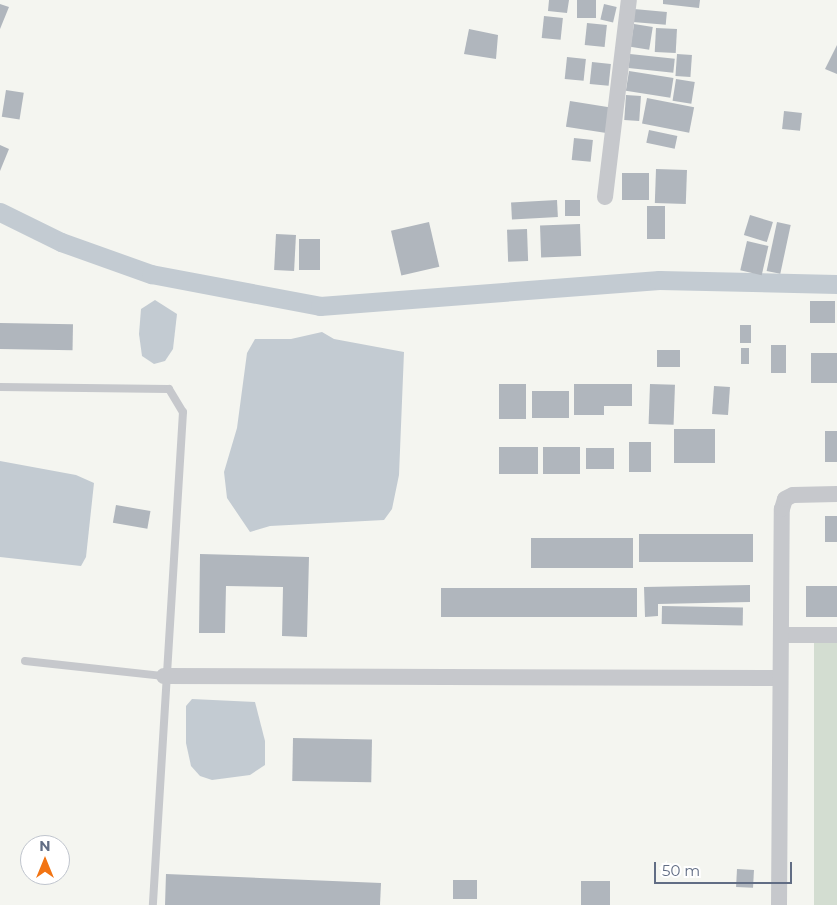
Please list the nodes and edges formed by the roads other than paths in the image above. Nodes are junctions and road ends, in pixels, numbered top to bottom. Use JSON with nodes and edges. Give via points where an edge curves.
{"nodes":[{"id":1,"x":629,"y":0,"type":"edge"},
{"id":2,"x":606,"y":198,"type":"dead end"},
{"id":3,"x":0,"y":387,"type":"edge"},
{"id":4,"x":837,"y":494,"type":"edge"},
{"id":5,"x":837,"y":634,"type":"edge"},
{"id":6,"x":781,"y":635,"type":"junction"},
{"id":7,"x":25,"y":661,"type":"dead end"},
{"id":8,"x":164,"y":676,"type":"junction"},
{"id":9,"x":780,"y":678,"type":"junction"},
{"id":10,"x":154,"y":905,"type":"edge"},
{"id":11,"x":778,"y":905,"type":"edge"}],
"edges":[{"from":1,"to":2,"type":"street"},
{"from":3,"to":8,"type":"lane","via":[[169,389],[178,398],[183,412]]},
{"from":4,"to":6,"type":"street","via":[[785,499]]},
{"from":5,"to":6,"type":"street"},
{"from":6,"to":9,"type":"street"},
{"from":7,"to":8,"type":"lane"},
{"from":8,"to":9,"type":"street"},
{"from":8,"to":10,"type":"lane"},
{"from":9,"to":11,"type":"street"}]}
